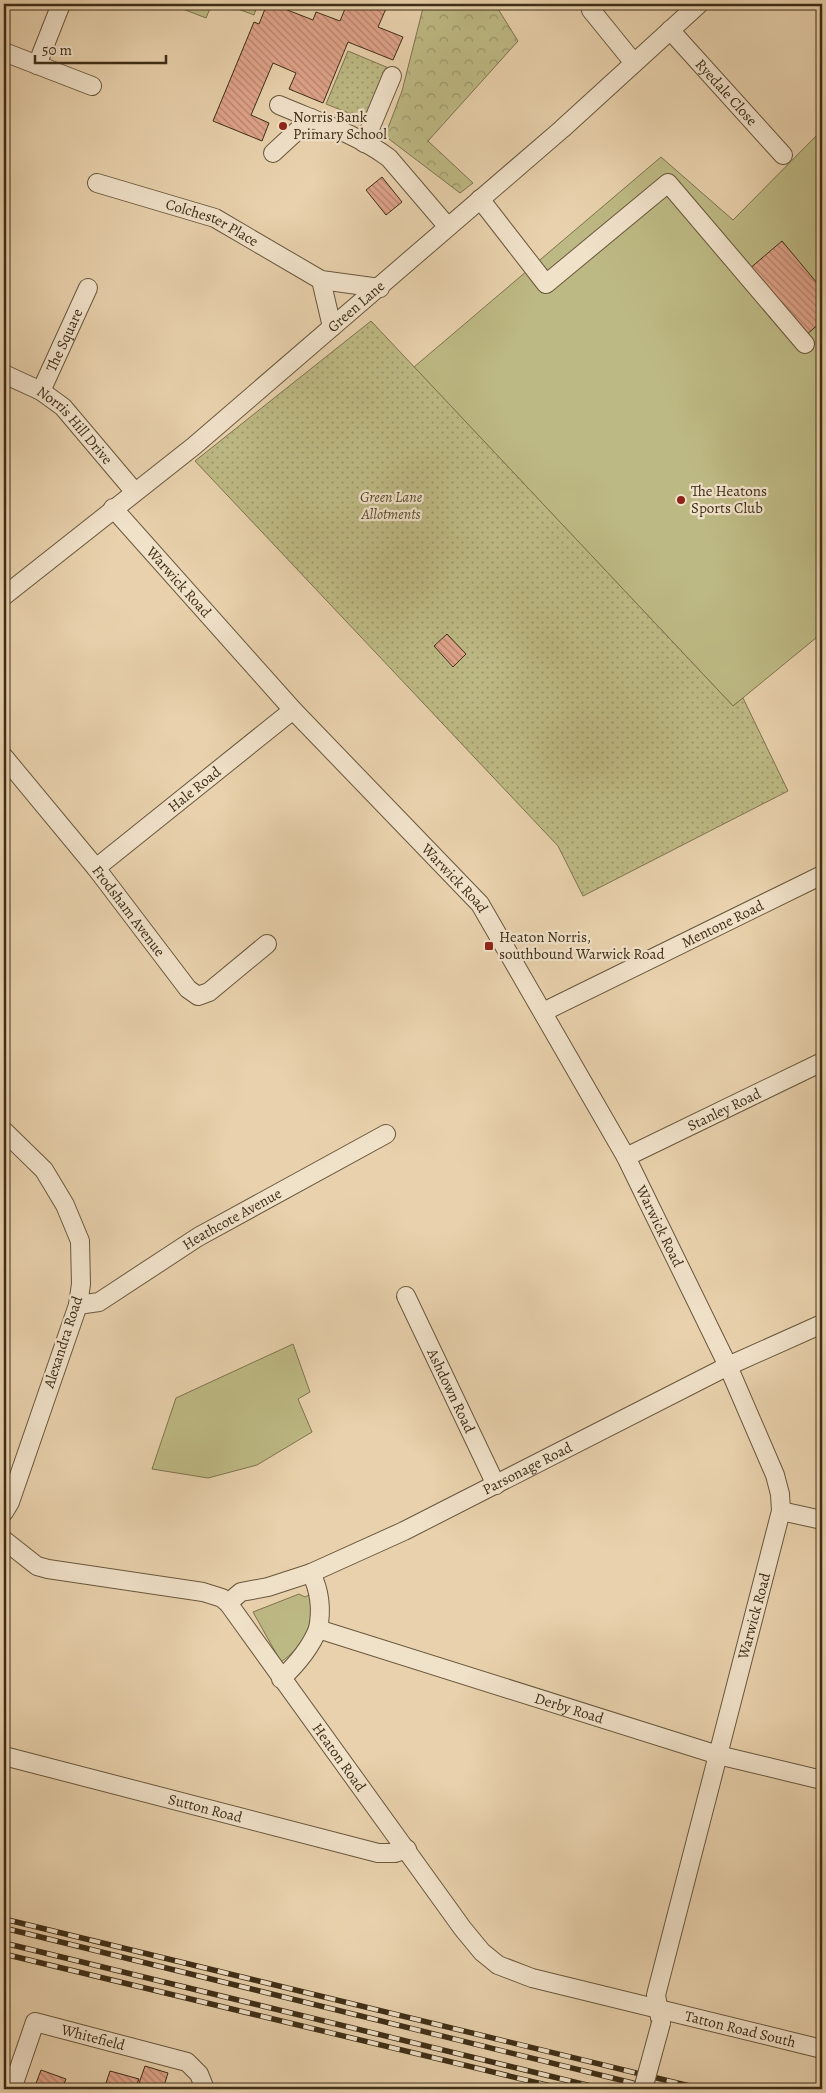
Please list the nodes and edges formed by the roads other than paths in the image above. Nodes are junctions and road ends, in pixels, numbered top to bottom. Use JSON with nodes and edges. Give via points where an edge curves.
{"nodes":[{"id":1,"x":60,"y":4,"type":"edge"},
{"id":2,"x":590,"y":4,"type":"edge"},
{"id":3,"x":699,"y":4,"type":"edge"},
{"id":4,"x":670,"y":30,"type":"junction"},
{"id":5,"x":4,"y":52,"type":"edge"},
{"id":6,"x":634,"y":63,"type":"junction"},
{"id":7,"x":37,"y":65,"type":"junction"},
{"id":8,"x":392,"y":76,"type":"dead end"},
{"id":9,"x":92,"y":86,"type":"dead end"},
{"id":10,"x":279,"y":105,"type":"dead end"},
{"id":11,"x":311,"y":118,"type":"junction"},
{"id":12,"x":364,"y":143,"type":"junction"},
{"id":13,"x":273,"y":153,"type":"dead end"},
{"id":14,"x":783,"y":155,"type":"dead end"},
{"id":15,"x":98,"y":182,"type":"dead end"},
{"id":16,"x":480,"y":199,"type":"junction"},
{"id":17,"x":448,"y":226,"type":"junction"},
{"id":18,"x":321,"y":280,"type":"junction"},
{"id":19,"x":88,"y":288,"type":"dead end"},
{"id":20,"x":380,"y":288,"type":"junction"},
{"id":21,"x":332,"y":327,"type":"junction"},
{"id":22,"x":805,"y":344,"type":"dead end"},
{"id":23,"x":4,"y":374,"type":"edge"},
{"id":24,"x":41,"y":390,"type":"junction"},
{"id":25,"x":134,"y":491,"type":"junction"},
{"id":26,"x":113,"y":508,"type":"junction"},
{"id":27,"x":4,"y":596,"type":"edge"},
{"id":28,"x":293,"y":710,"type":"junction"},
{"id":29,"x":4,"y":757,"type":"edge"},
{"id":30,"x":96,"y":868,"type":"junction"},
{"id":31,"x":822,"y":875,"type":"edge"},
{"id":32,"x":267,"y":944,"type":"dead end"},
{"id":33,"x":543,"y":1012,"type":"junction"},
{"id":34,"x":822,"y":1062,"type":"edge"},
{"id":35,"x":4,"y":1131,"type":"edge"},
{"id":36,"x":386,"y":1134,"type":"dead end"},
{"id":37,"x":626,"y":1157,"type":"junction"},
{"id":38,"x":406,"y":1296,"type":"dead end"},
{"id":39,"x":78,"y":1305,"type":"junction"},
{"id":40,"x":822,"y":1324,"type":"edge"},
{"id":41,"x":728,"y":1366,"type":"junction"},
{"id":42,"x":496,"y":1485,"type":"junction"},
{"id":43,"x":781,"y":1511,"type":"junction"},
{"id":44,"x":4,"y":1512,"type":"edge"},
{"id":45,"x":822,"y":1520,"type":"edge"},
{"id":46,"x":4,"y":1540,"type":"edge"},
{"id":47,"x":311,"y":1573,"type":"junction"},
{"id":48,"x":228,"y":1603,"type":"junction"},
{"id":49,"x":318,"y":1629,"type":"junction"},
{"id":50,"x":281,"y":1678,"type":"junction"},
{"id":51,"x":718,"y":1755,"type":"junction"},
{"id":52,"x":4,"y":1756,"type":"edge"},
{"id":53,"x":822,"y":1780,"type":"edge"},
{"id":54,"x":407,"y":1849,"type":"junction"},
{"id":55,"x":659,"y":2015,"type":"junction"},
{"id":56,"x":822,"y":2049,"type":"edge"},
{"id":57,"x":12,"y":2089,"type":"edge"},
{"id":58,"x":206,"y":2089,"type":"edge"},
{"id":59,"x":643,"y":2089,"type":"edge"}],
"edges":[{"from":1,"to":7,"type":"street"},
{"from":2,"to":6,"type":"street"},
{"from":3,"to":4,"type":"street","name":"Green Lane"},
{"from":4,"to":6,"type":"street","name":"Green Lane"},
{"from":4,"to":14,"type":"street","name":"Ryedale Close"},
{"from":5,"to":7,"type":"street"},
{"from":6,"to":16,"type":"street","name":"Green Lane"},
{"from":7,"to":9,"type":"street"},
{"from":8,"to":12,"type":"street"},
{"from":10,"to":11,"type":"street"},
{"from":11,"to":12,"type":"street"},
{"from":11,"to":13,"type":"street"},
{"from":12,"to":17,"type":"street","via":[[389,158]]},
{"from":15,"to":18,"type":"street","name":"Colchester Place","via":[[215,218]]},
{"from":16,"to":17,"type":"street","name":"Green Lane"},
{"from":16,"to":22,"type":"street","via":[[546,284],[668,182]]},
{"from":17,"to":20,"type":"street","name":"Green Lane"},
{"from":18,"to":20,"type":"street","name":"Colchester Place"},
{"from":18,"to":21,"type":"street"},
{"from":19,"to":24,"type":"street","name":"The Square"},
{"from":20,"to":21,"type":"street","name":"Green Lane"},
{"from":21,"to":25,"type":"street","name":"Green Lane","via":[[194,446]]},
{"from":23,"to":24,"type":"street","name":"Norris Hill Drive"},
{"from":24,"to":25,"type":"street","name":"Norris Hill Drive","via":[[63,407]]},
{"from":25,"to":26,"type":"street","name":"Green Lane"},
{"from":26,"to":27,"type":"street","name":"Green Lane"},
{"from":26,"to":28,"type":"street","name":"Warwick Road"},
{"from":28,"to":30,"type":"street","name":"Hale Road"},
{"from":28,"to":33,"type":"street","name":"Warwick Road","via":[[480,904]]},
{"from":29,"to":30,"type":"street","name":"Frodsham Avenue"},
{"from":30,"to":32,"type":"street","name":"Frodsham Avenue","via":[[188,989],[198,996],[209,992]]},
{"from":31,"to":33,"type":"street","name":"Mentone Road"},
{"from":33,"to":37,"type":"street","name":"Warwick Road"},
{"from":34,"to":37,"type":"street","name":"Stanley Road"},
{"from":35,"to":39,"type":"street","name":"Alexandra Road","via":[[44,1170],[80,1241],[82,1284]]},
{"from":36,"to":39,"type":"street","name":"Heathcote Avenue","via":[[198,1237],[99,1302]]},
{"from":37,"to":41,"type":"street","name":"Warwick Road"},
{"from":38,"to":42,"type":"street","name":"Ashdown Road"},
{"from":39,"to":44,"type":"street","name":"Alexandra Road"},
{"from":40,"to":41,"type":"street","name":"Parsonage Road"},
{"from":41,"to":42,"type":"street","name":"Parsonage Road"},
{"from":41,"to":43,"type":"street","name":"Warwick Road","via":[[775,1475]]},
{"from":42,"to":47,"type":"street","name":"Parsonage Road"},
{"from":43,"to":45,"type":"street"},
{"from":43,"to":51,"type":"street","name":"Warwick Road"},
{"from":46,"to":48,"type":"street","name":"Heaton Road","via":[[37,1566],[203,1592]]},
{"from":47,"to":48,"type":"street","name":"Parsonage Road","via":[[242,1592]]},
{"from":47,"to":49,"type":"street","via":[[318,1588]]},
{"from":48,"to":50,"type":"street","name":"Heaton Road"},
{"from":49,"to":50,"type":"street","via":[[312,1645]]},
{"from":49,"to":51,"type":"street","name":"Derby Road"},
{"from":50,"to":54,"type":"street","name":"Heaton Road"},
{"from":51,"to":53,"type":"street","name":"Derby Road"},
{"from":51,"to":55,"type":"street","name":"Warwick Road","via":[[656,1995]]},
{"from":52,"to":54,"type":"street","name":"Sutton Road","via":[[378,1852],[395,1853]]},
{"from":54,"to":55,"type":"street","name":"Heaton Road","via":[[462,1929],[482,1952],[498,1964],[532,1978]]},
{"from":55,"to":56,"type":"street","name":"Tatton Road South"},
{"from":55,"to":59,"type":"street","name":"Warwick Road","bridge":true},
{"from":57,"to":58,"type":"street","name":"Whitefield","via":[[35,2022],[187,2062],[199,2074]]}]}
